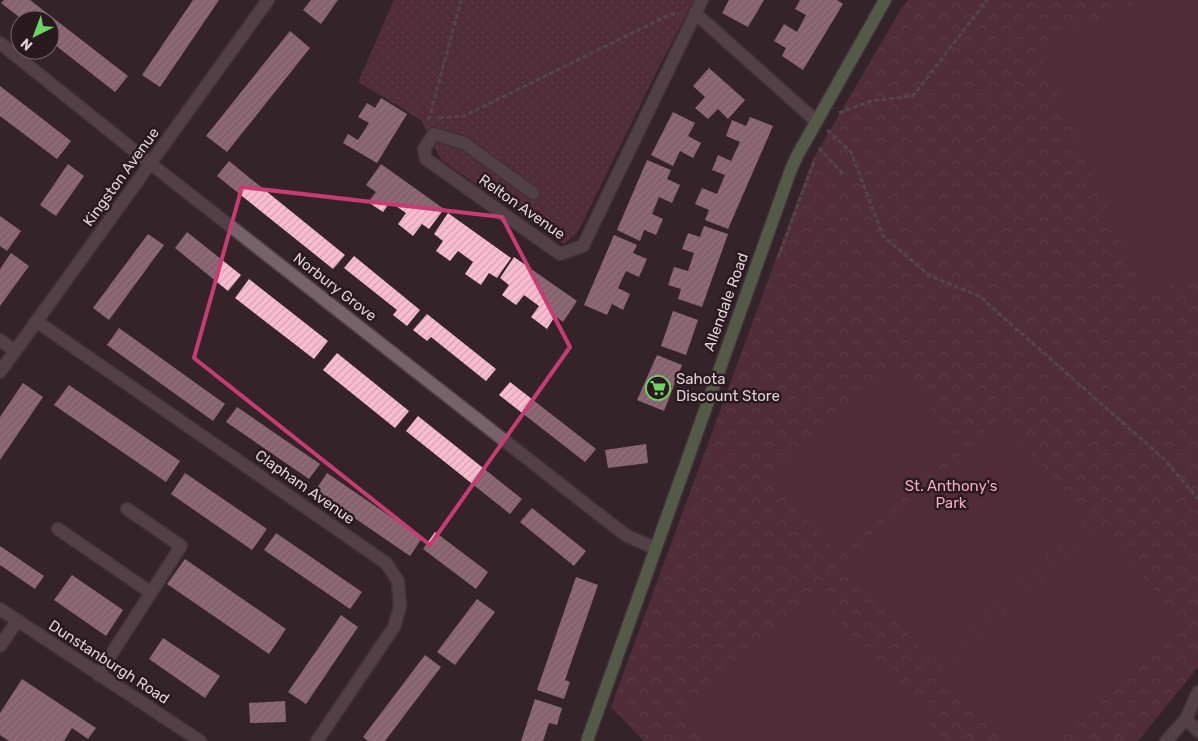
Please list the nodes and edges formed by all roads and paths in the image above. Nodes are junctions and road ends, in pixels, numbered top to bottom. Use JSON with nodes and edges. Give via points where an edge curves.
{"nodes":[{"id":1,"x":268,"y":0,"type":"edge"},
{"id":2,"x":461,"y":0,"type":"edge"},
{"id":3,"x":702,"y":0,"type":"edge"},
{"id":4,"x":885,"y":0,"type":"edge"},
{"id":5,"x":987,"y":0,"type":"edge"},
{"id":6,"x":695,"y":13,"type":"junction"},
{"id":7,"x":0,"y":43,"type":"edge"},
{"id":8,"x":816,"y":121,"type":"junction"},
{"id":9,"x":151,"y":164,"type":"junction"},
{"id":10,"x":533,"y":193,"type":"dead end"},
{"id":11,"x":36,"y":322,"type":"junction"},
{"id":12,"x":0,"y":340,"type":"edge"},
{"id":13,"x":15,"y":351,"type":"junction"},
{"id":14,"x":0,"y":372,"type":"edge"},
{"id":15,"x":1198,"y":499,"type":"edge"},
{"id":16,"x":127,"y":510,"type":"dead end"},
{"id":17,"x":58,"y":529,"type":"dead end"},
{"id":18,"x":655,"y":548,"type":"junction"},
{"id":19,"x":150,"y":592,"type":"junction"},
{"id":20,"x":0,"y":609,"type":"edge"},
{"id":21,"x":17,"y":621,"type":"junction"},
{"id":22,"x":0,"y":646,"type":"edge"},
{"id":23,"x":98,"y":674,"type":"junction"},
{"id":24,"x":1198,"y":692,"type":"edge"},
{"id":25,"x":1186,"y":719,"type":"junction"},
{"id":26,"x":1198,"y":731,"type":"edge"},
{"id":27,"x":200,"y":741,"type":"edge"},
{"id":28,"x":317,"y":741,"type":"edge"},
{"id":29,"x":587,"y":741,"type":"edge"},
{"id":30,"x":1166,"y":741,"type":"edge"}],
"edges":[{"from":1,"to":9,"type":"street","name":"Kingston Avenue"},
{"from":2,"to":6,"type":"path","via":[[429,119],[464,116],[671,14]]},
{"from":3,"to":6,"type":"street"},
{"from":4,"to":8,"type":"main road","name":"Allendale Road"},
{"from":5,"to":8,"type":"path","via":[[913,96],[871,101]]},
{"from":6,"to":8,"type":"street"},
{"from":6,"to":10,"type":"street","name":"Relton Avenue","via":[[583,246],[560,254],[426,159],[424,149],[434,134],[464,143]]},
{"from":7,"to":9,"type":"street","name":"Norbury Grove"},
{"from":8,"to":15,"type":"path","via":[[851,152],[883,236],[930,276],[979,296],[1163,458]]},
{"from":8,"to":18,"type":"main road","name":"Allendale Road","via":[[790,172]]},
{"from":9,"to":11,"type":"street","name":"Kingston Avenue"},
{"from":9,"to":18,"type":"street","name":"Norbury Grove","via":[[627,536]]},
{"from":11,"to":13,"type":"street","name":"Kingston Avenue"},
{"from":11,"to":28,"type":"street","name":"Clapham Avenue","via":[[386,563],[398,582],[400,607],[394,628]]},
{"from":12,"to":13,"type":"street"},
{"from":13,"to":14,"type":"street","name":"Kingston Avenue"},
{"from":16,"to":19,"type":"street","via":[[181,546]]},
{"from":17,"to":19,"type":"street"},
{"from":18,"to":29,"type":"main road","name":"Allendale Road"},
{"from":19,"to":23,"type":"street"},
{"from":20,"to":21,"type":"street","name":"Dunstanburgh Road"},
{"from":21,"to":22,"type":"street"},
{"from":21,"to":23,"type":"street","name":"Dunstanburgh Road"},
{"from":23,"to":27,"type":"street","name":"Dunstanburgh Road"},
{"from":24,"to":25,"type":"street"},
{"from":25,"to":26,"type":"street"},
{"from":25,"to":30,"type":"street"}]}
